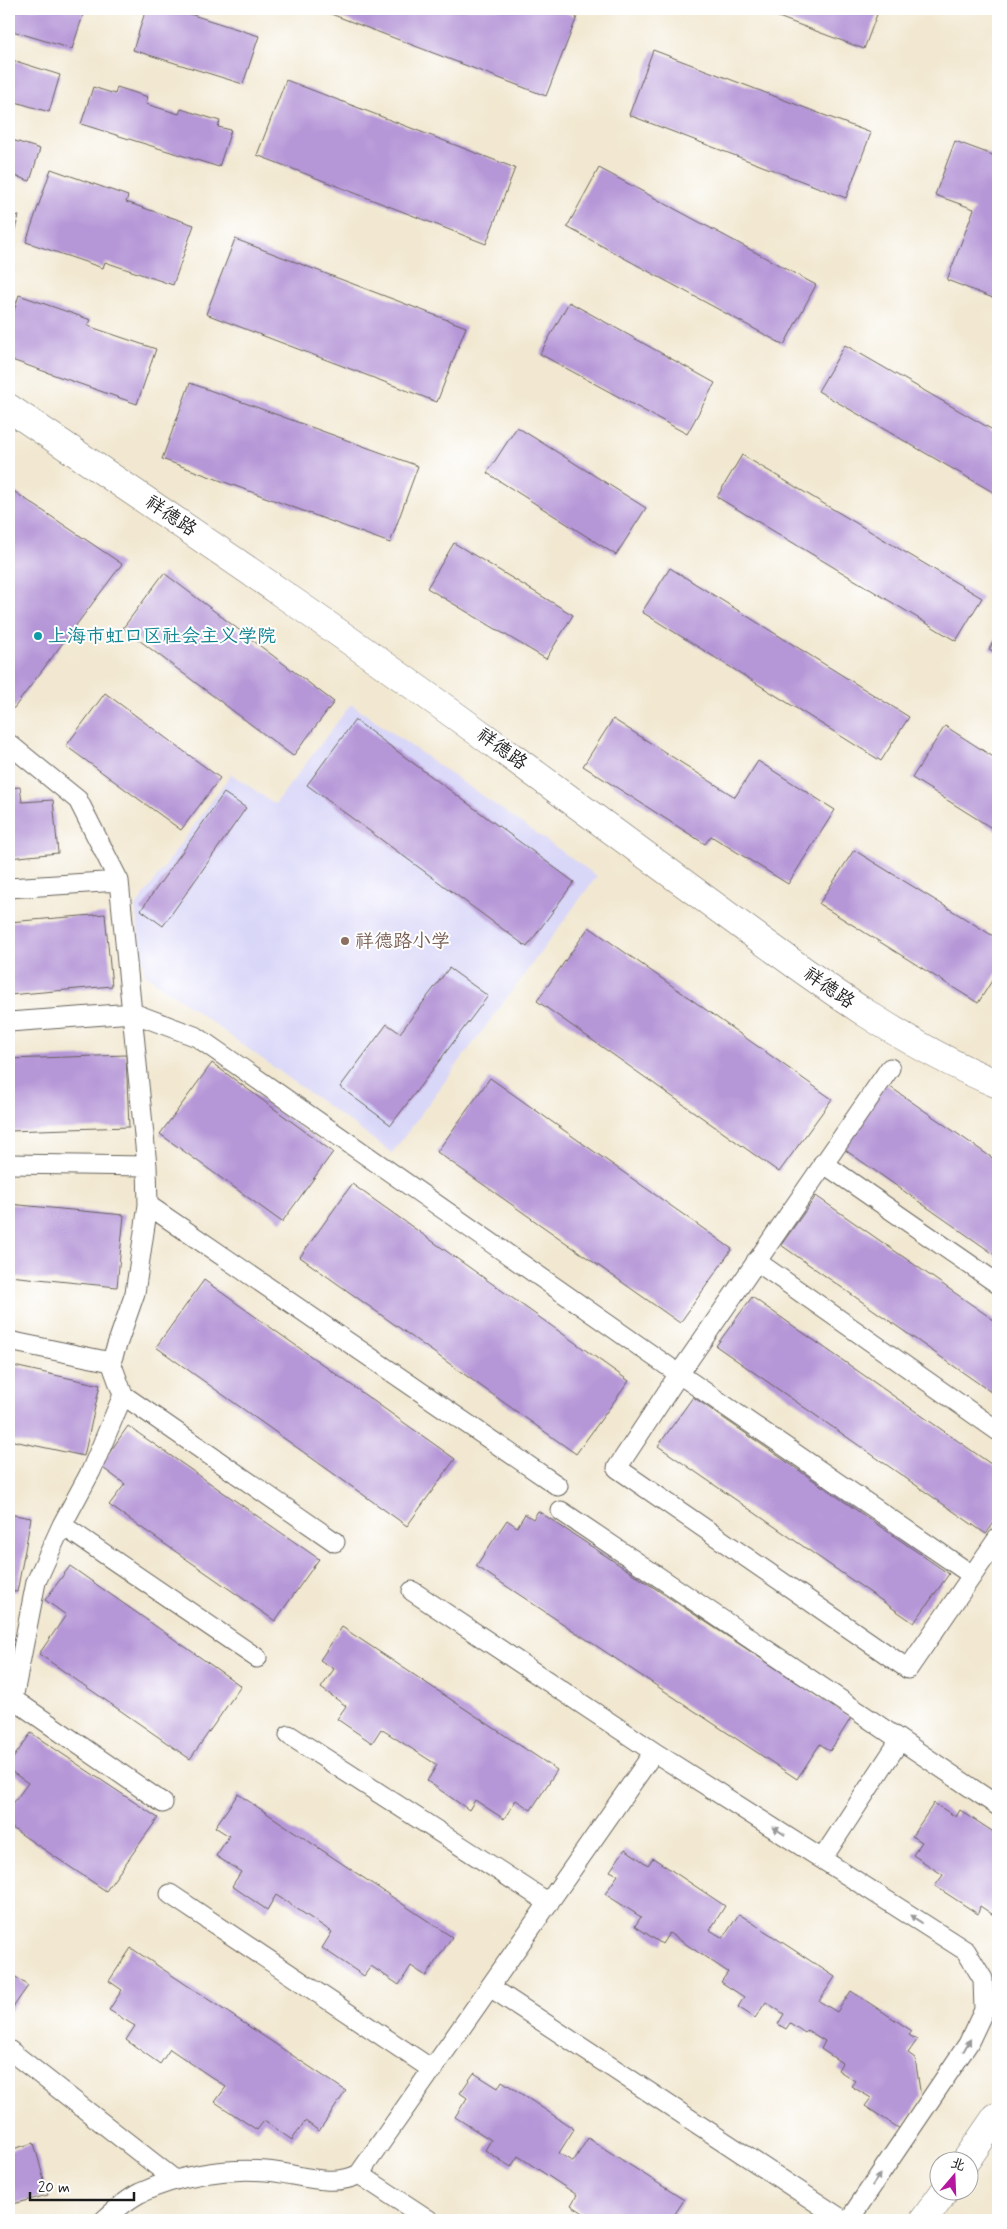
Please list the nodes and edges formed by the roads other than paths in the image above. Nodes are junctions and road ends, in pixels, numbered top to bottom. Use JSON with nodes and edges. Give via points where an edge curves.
{"nodes":[{"id":1,"x":9,"y":408,"type":"edge"},
{"id":2,"x":9,"y":744,"type":"edge"},
{"id":3,"x":119,"y":881,"type":"junction"},
{"id":4,"x":9,"y":888,"type":"edge"},
{"id":5,"x":133,"y":1013,"type":"junction"},
{"id":6,"x":9,"y":1022,"type":"edge"},
{"id":7,"x":890,"y":1068,"type":"dead end"},
{"id":8,"x":998,"y":1084,"type":"edge"},
{"id":9,"x":823,"y":1163,"type":"junction"},
{"id":10,"x":9,"y":1164,"type":"edge"},
{"id":11,"x":147,"y":1166,"type":"junction"},
{"id":12,"x":148,"y":1205,"type":"junction"},
{"id":13,"x":756,"y":1261,"type":"junction"},
{"id":14,"x":998,"y":1284,"type":"edge"},
{"id":15,"x":9,"y":1341,"type":"edge"},
{"id":16,"x":111,"y":1362,"type":"junction"},
{"id":17,"x":678,"y":1374,"type":"junction"},
{"id":18,"x":123,"y":1395,"type":"junction"},
{"id":19,"x":998,"y":1431,"type":"edge"},
{"id":20,"x":558,"y":1486,"type":"dead end"},
{"id":21,"x":560,"y":1511,"type":"dead end"},
{"id":22,"x":62,"y":1525,"type":"junction"},
{"id":23,"x":998,"y":1538,"type":"edge"},
{"id":24,"x":335,"y":1542,"type":"dead end"},
{"id":25,"x":972,"y":1575,"type":"junction"},
{"id":26,"x":412,"y":1591,"type":"dead end"},
{"id":27,"x":257,"y":1658,"type":"dead end"},
{"id":28,"x":289,"y":1735,"type":"dead end"},
{"id":29,"x":900,"y":1740,"type":"junction"},
{"id":30,"x":654,"y":1752,"type":"junction"},
{"id":31,"x":163,"y":1803,"type":"dead end"},
{"id":32,"x":998,"y":1806,"type":"edge"},
{"id":33,"x":822,"y":1859,"type":"junction"},
{"id":34,"x":170,"y":1894,"type":"dead end"},
{"id":35,"x":549,"y":1903,"type":"junction"},
{"id":36,"x":490,"y":1987,"type":"junction"},
{"id":37,"x":9,"y":2050,"type":"edge"},
{"id":38,"x":432,"y":2070,"type":"junction"},
{"id":39,"x":996,"y":2117,"type":"dead end"},
{"id":40,"x":972,"y":2152,"type":"edge"},
{"id":41,"x":359,"y":2174,"type":"junction"},
{"id":42,"x":175,"y":2180,"type":"junction"},
{"id":43,"x":937,"y":2202,"type":"edge"},
{"id":44,"x":104,"y":2220,"type":"edge"},
{"id":45,"x":429,"y":2220,"type":"edge"},
{"id":46,"x":842,"y":2220,"type":"edge"},
{"id":47,"x":849,"y":2220,"type":"edge"},
{"id":48,"x":924,"y":2220,"type":"edge"}],
"edges":[{"from":1,"to":8,"type":"street","name":"祥德路","via":[[191,530],[504,750],[827,989],[892,1031]]},
{"from":2,"to":3,"type":"lane","via":[[78,800]]},
{"from":3,"to":4,"type":"lane"},
{"from":3,"to":5,"type":"lane"},
{"from":5,"to":6,"type":"lane"},
{"from":5,"to":11,"type":"lane"},
{"from":5,"to":17,"type":"lane","via":[[197,1037]]},
{"from":7,"to":9,"type":"lane"},
{"from":9,"to":13,"type":"lane"},
{"from":9,"to":14,"type":"lane"},
{"from":10,"to":11,"type":"lane"},
{"from":11,"to":12,"type":"lane"},
{"from":12,"to":16,"type":"lane","via":[[135,1293]]},
{"from":12,"to":20,"type":"lane"},
{"from":13,"to":17,"type":"lane"},
{"from":13,"to":19,"type":"lane"},
{"from":15,"to":16,"type":"lane"},
{"from":16,"to":18,"type":"lane"},
{"from":17,"to":25,"type":"lane"},
{"from":17,"to":25,"type":"lane","via":[[617,1468],[908,1669]]},
{"from":18,"to":22,"type":"lane","via":[[91,1471]]},
{"from":18,"to":24,"type":"lane"},
{"from":21,"to":29,"type":"lane"},
{"from":22,"to":27,"type":"lane"},
{"from":22,"to":31,"type":"lane","via":[[36,1582],[12,1698]]},
{"from":23,"to":25,"type":"lane"},
{"from":26,"to":30,"type":"lane"},
{"from":28,"to":35,"type":"lane"},
{"from":29,"to":32,"type":"lane"},
{"from":29,"to":33,"type":"lane"},
{"from":33,"to":30,"type":"lane","one_way":true},
{"from":30,"to":35,"type":"lane"},
{"from":47,"to":33,"type":"lane","one_way":true,"via":[[968,2044],[984,2010],[983,1980],[966,1951]]},
{"from":34,"to":38,"type":"lane"},
{"from":35,"to":36,"type":"lane"},
{"from":36,"to":38,"type":"lane"},
{"from":36,"to":46,"type":"lane"},
{"from":37,"to":42,"type":"lane"},
{"from":38,"to":41,"type":"lane"},
{"from":39,"to":40,"type":"street"},
{"from":41,"to":42,"type":"lane","via":[[338,2180],[267,2171],[224,2170]]},
{"from":41,"to":45,"type":"lane"},
{"from":42,"to":44,"type":"lane","via":[[139,2194]]},
{"from":43,"to":48,"type":"street"}]}
